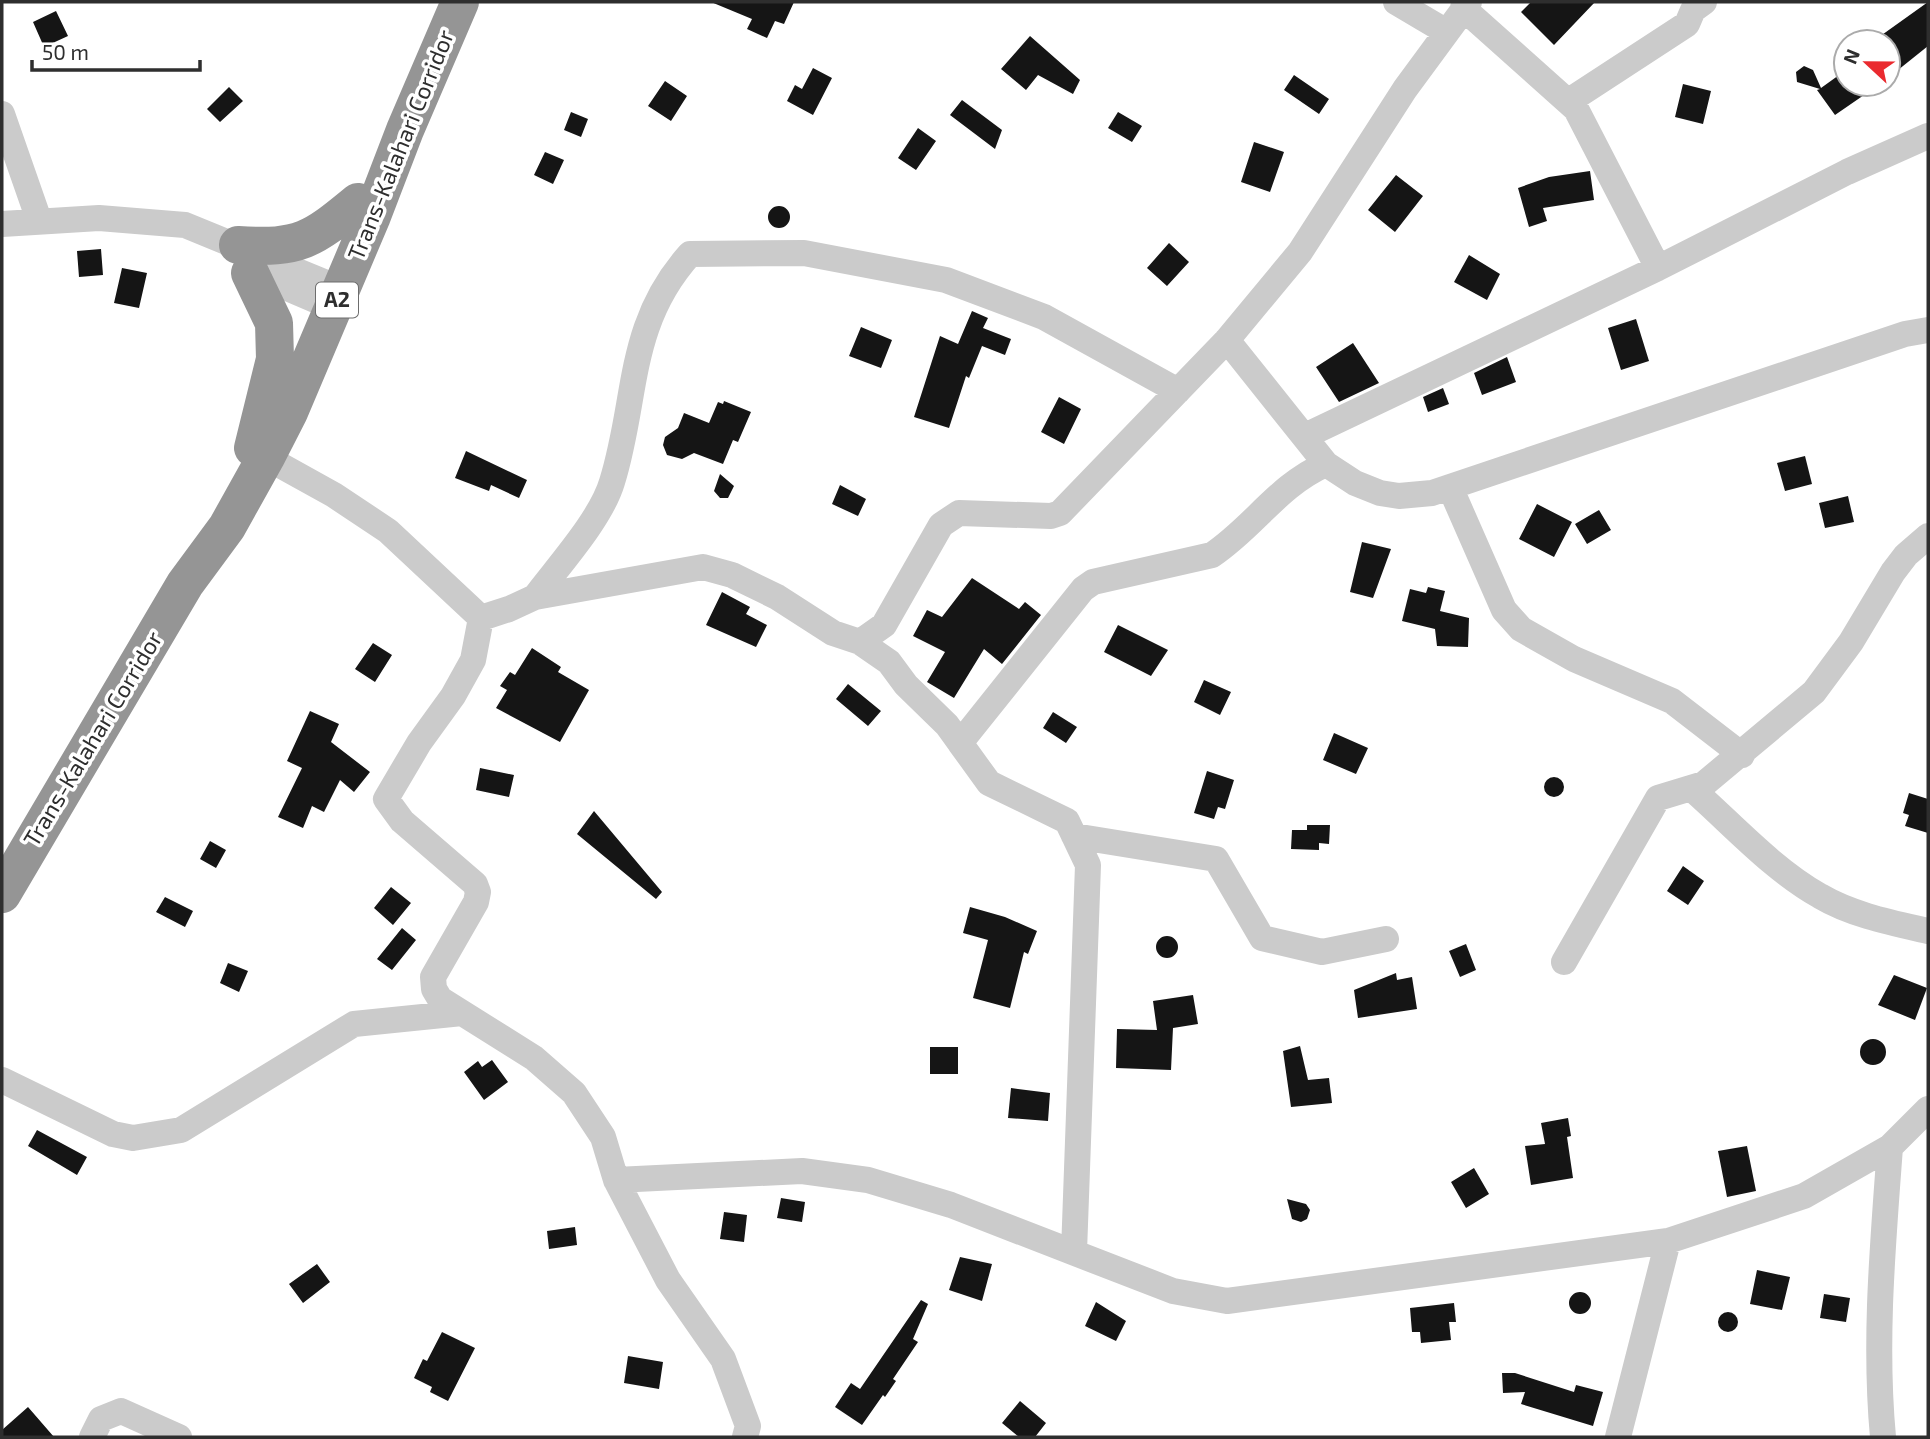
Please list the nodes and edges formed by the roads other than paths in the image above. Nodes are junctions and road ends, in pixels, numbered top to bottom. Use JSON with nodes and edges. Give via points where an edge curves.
{"nodes":[{"id":1,"x":441,"y":2,"type":"edge"},
{"id":2,"x":460,"y":2,"type":"edge"},
{"id":3,"x":1396,"y":2,"type":"edge"},
{"id":4,"x":1696,"y":4,"type":"edge"},
{"id":5,"x":1466,"y":5,"type":"edge"},
{"id":6,"x":1445,"y":31,"type":"junction"},
{"id":7,"x":1569,"y":101,"type":"junction"},
{"id":8,"x":2,"y":114,"type":"edge"},
{"id":9,"x":1928,"y":136,"type":"edge"},
{"id":10,"x":358,"y":202,"type":"junction"},
{"id":11,"x":39,"y":220,"type":"junction"},
{"id":12,"x":169,"y":223,"type":"junction"},
{"id":13,"x":2,"y":225,"type":"edge"},
{"id":14,"x":244,"y":259,"type":"junction"},
{"id":15,"x":1658,"y":268,"type":"junction"},
{"id":16,"x":330,"y":295,"type":"junction"},
{"id":17,"x":1928,"y":330,"type":"edge"},
{"id":18,"x":1227,"y":340,"type":"junction"},
{"id":19,"x":1178,"y":391,"type":"junction"},
{"id":20,"x":1305,"y":436,"type":"junction"},
{"id":21,"x":259,"y":454,"type":"junction"},
{"id":22,"x":1326,"y":464,"type":"junction"},
{"id":23,"x":1450,"y":486,"type":"junction"},
{"id":24,"x":1928,"y":536,"type":"edge"},
{"id":25,"x":535,"y":597,"type":"junction"},
{"id":26,"x":481,"y":618,"type":"junction"},
{"id":27,"x":860,"y":642,"type":"junction"},
{"id":28,"x":960,"y":743,"type":"junction"},
{"id":29,"x":1742,"y":755,"type":"junction"},
{"id":30,"x":1691,"y":788,"type":"junction"},
{"id":31,"x":1074,"y":836,"type":"junction"},
{"id":32,"x":2,"y":894,"type":"edge"},
{"id":33,"x":1928,"y":931,"type":"edge"},
{"id":34,"x":1386,"y":939,"type":"dead end"},
{"id":35,"x":1563,"y":962,"type":"dead end"},
{"id":36,"x":462,"y":1013,"type":"junction"},
{"id":37,"x":2,"y":1080,"type":"edge"},
{"id":38,"x":1928,"y":1109,"type":"edge"},
{"id":39,"x":1890,"y":1147,"type":"junction"},
{"id":40,"x":616,"y":1180,"type":"junction"},
{"id":41,"x":1668,"y":1241,"type":"junction"},
{"id":42,"x":1074,"y":1252,"type":"junction"},
{"id":43,"x":751,"y":1433,"type":"edge"},
{"id":44,"x":92,"y":1437,"type":"edge"},
{"id":45,"x":179,"y":1437,"type":"edge"},
{"id":46,"x":1618,"y":1437,"type":"edge"},
{"id":47,"x":1884,"y":1437,"type":"edge"}],
"edges":[{"from":1,"to":10,"type":"highway","name":"Trans-Kalahari Corridor","number":"A2"},
{"from":2,"to":16,"type":"highway","name":"Trans-Kalahari Corridor","number":"A2"},
{"from":3,"to":6,"type":"street"},
{"from":4,"to":7,"type":"street","via":[[1687,24]]},
{"from":5,"to":6,"type":"street"},
{"from":5,"to":7,"type":"street"},
{"from":6,"to":18,"type":"street","via":[[1300,253]]},
{"from":7,"to":15,"type":"street","via":[[1581,116]]},
{"from":8,"to":11,"type":"street"},
{"from":9,"to":15,"type":"street","via":[[1846,172]]},
{"from":10,"to":14,"type":"highway","via":[[324,230],[296,244]]},
{"from":10,"to":16,"type":"highway","name":"Trans-Kalahari Corridor","number":"A2"},
{"from":11,"to":12,"type":"street"},
{"from":11,"to":13,"type":"street"},
{"from":12,"to":13,"type":"street"},
{"from":12,"to":14,"type":"street"},
{"from":14,"to":16,"type":"street"},
{"from":14,"to":21,"type":"highway","via":[[274,323],[275,359]]},
{"from":15,"to":20,"type":"street"},
{"from":16,"to":21,"type":"highway","name":"Trans-Kalahari Corridor","number":"A2"},
{"from":17,"to":23,"type":"street"},
{"from":18,"to":19,"type":"street"},
{"from":18,"to":20,"type":"street"},
{"from":19,"to":25,"type":"street","via":[[1044,317],[946,280],[804,253],[690,254],[669,278],[636,358],[612,484],[582,536]]},
{"from":19,"to":27,"type":"street","via":[[1060,513],[959,513],[950,517],[941,525],[884,625]]},
{"from":20,"to":22,"type":"street"},
{"from":21,"to":26,"type":"street","via":[[388,531]]},
{"from":21,"to":32,"type":"highway","name":"Trans-Kalahari Corridor","number":"A2"},
{"from":22,"to":23,"type":"street","via":[[1380,493],[1432,493]]},
{"from":22,"to":28,"type":"street","via":[[1299,476],[1212,555],[1093,582],[1083,589]]},
{"from":23,"to":29,"type":"street","via":[[1504,610],[1521,629],[1574,659],[1672,701]]},
{"from":24,"to":29,"type":"street","via":[[1893,572],[1814,692]]},
{"from":25,"to":26,"type":"street"},
{"from":25,"to":27,"type":"street","via":[[703,567],[732,575],[833,633]]},
{"from":26,"to":36,"type":"street","via":[[473,660],[386,799],[402,821],[475,884],[478,892],[433,977],[440,999]]},
{"from":27,"to":28,"type":"street","via":[[890,662]]},
{"from":28,"to":31,"type":"street","via":[[989,783],[1067,821]]},
{"from":29,"to":30,"type":"street","via":[[1704,784]]},
{"from":30,"to":33,"type":"street","via":[[1819,896],[1854,911]]},
{"from":30,"to":35,"type":"street","via":[[1658,798],[1646,813]]},
{"from":31,"to":34,"type":"street","via":[[1216,859],[1262,938],[1322,953]]},
{"from":31,"to":42,"type":"street","via":[[1088,864]]},
{"from":36,"to":37,"type":"street","via":[[354,1024],[198,1121],[162,1135],[133,1138],[113,1134]]},
{"from":36,"to":40,"type":"street","via":[[534,1058],[574,1093],[603,1137]]},
{"from":38,"to":39,"type":"street"},
{"from":39,"to":41,"type":"street","via":[[1804,1196]]},
{"from":39,"to":47,"type":"street","via":[[1881,1271]]},
{"from":40,"to":42,"type":"street","via":[[802,1171],[868,1180],[951,1205]]},
{"from":40,"to":43,"type":"street","via":[[668,1280],[723,1359]]},
{"from":41,"to":42,"type":"street","via":[[1227,1301],[1173,1290]]},
{"from":41,"to":46,"type":"street"},
{"from":44,"to":45,"type":"street","via":[[101,1419],[121,1410]]}]}
